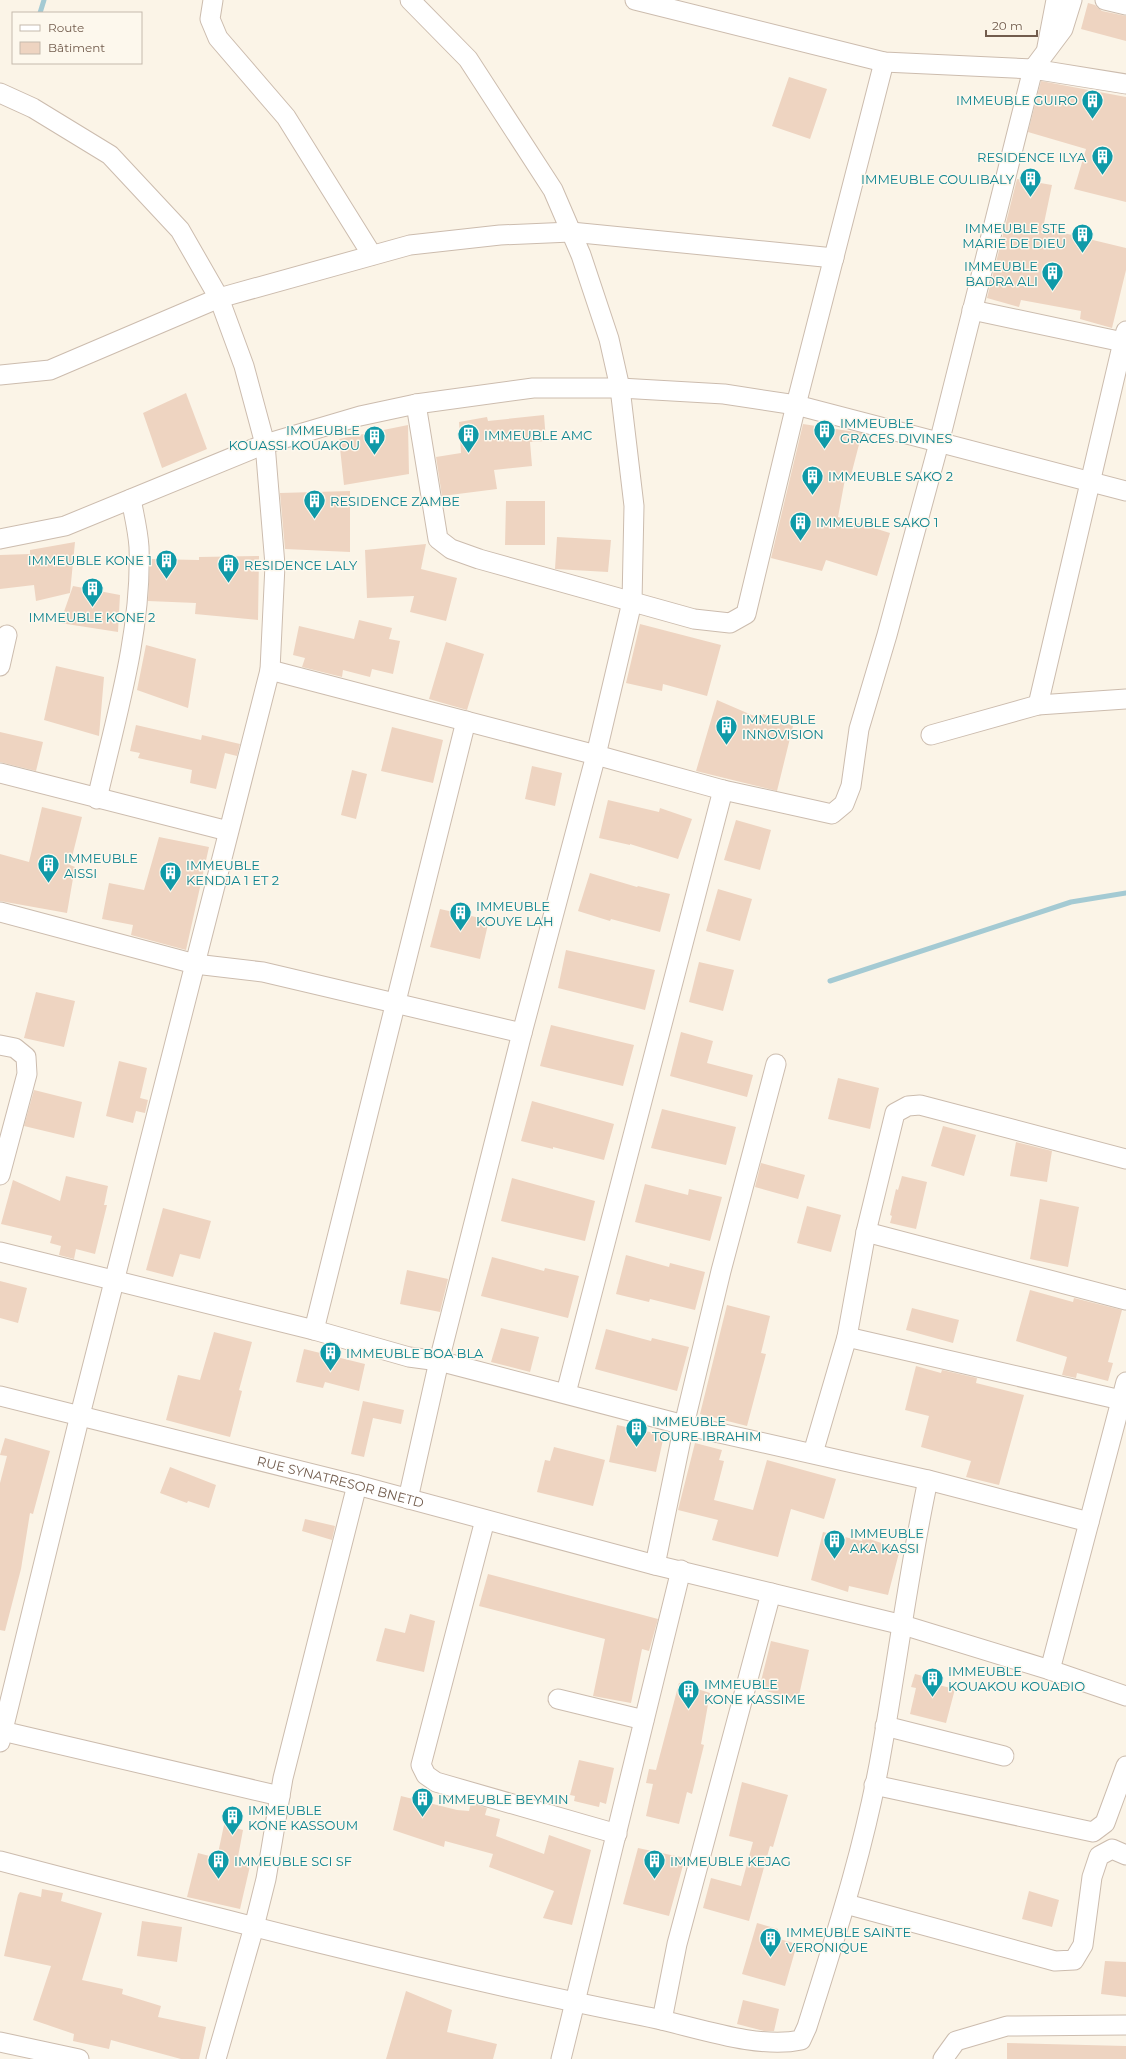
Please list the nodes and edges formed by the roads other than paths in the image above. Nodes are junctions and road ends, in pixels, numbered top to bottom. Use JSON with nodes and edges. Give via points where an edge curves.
{"nodes":[{"id":1,"x":213,"y":0,"type":"edge"},
{"id":2,"x":410,"y":0,"type":"edge"},
{"id":3,"x":634,"y":0,"type":"edge"},
{"id":4,"x":1056,"y":0,"type":"edge"},
{"id":5,"x":1072,"y":0,"type":"edge"},
{"id":6,"x":1105,"y":0,"type":"edge"},
{"id":7,"x":1126,"y":5,"type":"edge"},
{"id":8,"x":1046,"y":50,"type":"junction"},
{"id":9,"x":884,"y":62,"type":"junction"},
{"id":10,"x":1033,"y":69,"type":"junction"},
{"id":11,"x":1126,"y":84,"type":"edge"},
{"id":12,"x":0,"y":93,"type":"edge"},
{"id":13,"x":571,"y":232,"type":"junction"},
{"id":14,"x":372,"y":255,"type":"junction"},
{"id":15,"x":834,"y":258,"type":"junction"},
{"id":16,"x":219,"y":298,"type":"junction"},
{"id":17,"x":972,"y":310,"type":"junction"},
{"id":18,"x":1125,"y":337,"type":"edge"},
{"id":19,"x":0,"y":375,"type":"edge"},
{"id":20,"x":620,"y":388,"type":"junction"},
{"id":21,"x":416,"y":404,"type":"junction"},
{"id":22,"x":796,"y":405,"type":"junction"},
{"id":23,"x":939,"y":443,"type":"junction"},
{"id":24,"x":265,"y":444,"type":"junction"},
{"id":25,"x":1090,"y":482,"type":"junction"},
{"id":26,"x":1126,"y":491,"type":"edge"},
{"id":27,"x":132,"y":499,"type":"junction"},
{"id":28,"x":0,"y":539,"type":"edge"},
{"id":29,"x":632,"y":602,"type":"junction"},
{"id":30,"x":7,"y":635,"type":"dead end"},
{"id":31,"x":0,"y":666,"type":"edge"},
{"id":32,"x":270,"y":670,"type":"junction"},
{"id":33,"x":1126,"y":699,"type":"edge"},
{"id":34,"x":1038,"y":705,"type":"junction"},
{"id":35,"x":466,"y":720,"type":"junction"},
{"id":36,"x":932,"y":735,"type":"dead end"},
{"id":37,"x":596,"y":755,"type":"junction"},
{"id":38,"x":0,"y":773,"type":"edge"},
{"id":39,"x":723,"y":790,"type":"junction"},
{"id":40,"x":97,"y":799,"type":"junction"},
{"id":41,"x":228,"y":831,"type":"junction"},
{"id":42,"x":0,"y":912,"type":"edge"},
{"id":43,"x":195,"y":964,"type":"junction"},
{"id":44,"x":396,"y":1002,"type":"junction"},
{"id":45,"x":522,"y":1033,"type":"junction"},
{"id":46,"x":0,"y":1045,"type":"edge"},
{"id":47,"x":776,"y":1064,"type":"dead end"},
{"id":48,"x":1126,"y":1159,"type":"edge"},
{"id":49,"x":0,"y":1175,"type":"edge"},
{"id":50,"x":866,"y":1232,"type":"junction"},
{"id":51,"x":0,"y":1252,"type":"edge"},
{"id":52,"x":115,"y":1281,"type":"junction"},
{"id":53,"x":1126,"y":1300,"type":"edge"},
{"id":54,"x":314,"y":1330,"type":"junction"},
{"id":55,"x":847,"y":1337,"type":"junction"},
{"id":56,"x":439,"y":1361,"type":"junction"},
{"id":57,"x":1124,"y":1391,"type":"edge"},
{"id":58,"x":566,"y":1393,"type":"junction"},
{"id":59,"x":0,"y":1396,"type":"edge"},
{"id":60,"x":80,"y":1415,"type":"junction"},
{"id":61,"x":684,"y":1425,"type":"junction"},
{"id":62,"x":813,"y":1453,"type":"junction"},
{"id":63,"x":928,"y":1480,"type":"junction"},
{"id":64,"x":357,"y":1485,"type":"junction"},
{"id":65,"x":408,"y":1499,"type":"junction"},
{"id":66,"x":485,"y":1520,"type":"junction"},
{"id":67,"x":1089,"y":1522,"type":"junction"},
{"id":68,"x":655,"y":1565,"type":"junction"},
{"id":69,"x":681,"y":1570,"type":"junction"},
{"id":70,"x":770,"y":1593,"type":"junction"},
{"id":71,"x":903,"y":1625,"type":"junction"},
{"id":72,"x":1050,"y":1670,"type":"junction"},
{"id":73,"x":1126,"y":1696,"type":"edge"},
{"id":74,"x":558,"y":1699,"type":"dead end"},
{"id":75,"x":644,"y":1720,"type":"junction"},
{"id":76,"x":885,"y":1726,"type":"junction"},
{"id":77,"x":1,"y":1737,"type":"edge"},
{"id":78,"x":1004,"y":1756,"type":"dead end"},
{"id":79,"x":1126,"y":1766,"type":"edge"},
{"id":80,"x":874,"y":1785,"type":"junction"},
{"id":81,"x":280,"y":1796,"type":"junction"},
{"id":82,"x":617,"y":1834,"type":"junction"},
{"id":83,"x":1126,"y":1855,"type":"edge"},
{"id":84,"x":0,"y":1861,"type":"edge"},
{"id":85,"x":846,"y":1904,"type":"junction"},
{"id":86,"x":254,"y":1927,"type":"junction"},
{"id":87,"x":574,"y":2002,"type":"junction"},
{"id":88,"x":662,"y":2020,"type":"junction"},
{"id":89,"x":1126,"y":2025,"type":"edge"},
{"id":90,"x":0,"y":2042,"type":"edge"},
{"id":91,"x":79,"y":2059,"type":"edge"},
{"id":92,"x":216,"y":2059,"type":"edge"},
{"id":93,"x":561,"y":2059,"type":"edge"},
{"id":94,"x":943,"y":2059,"type":"edge"}],
"edges":[{"from":1,"to":14,"type":"street","via":[[210,19],[218,38],[286,117]]},
{"from":2,"to":13,"type":"street","via":[[468,58],[553,190]]},
{"from":3,"to":9,"type":"street"},
{"from":4,"to":8,"type":"street"},
{"from":5,"to":8,"type":"street","via":[[1063,29]]},
{"from":6,"to":7,"type":"street"},
{"from":8,"to":10,"type":"street"},
{"from":9,"to":10,"type":"street"},
{"from":9,"to":15,"type":"street"},
{"from":10,"to":11,"type":"street"},
{"from":10,"to":17,"type":"street"},
{"from":12,"to":16,"type":"street","via":[[33,108],[110,155],[180,230]]},
{"from":13,"to":14,"type":"street","via":[[500,235],[410,245]]},
{"from":13,"to":15,"type":"street"},
{"from":13,"to":20,"type":"street","via":[[609,339]]},
{"from":14,"to":16,"type":"street"},
{"from":15,"to":22,"type":"street"},
{"from":16,"to":19,"type":"street","via":[[50,370]]},
{"from":16,"to":24,"type":"street","via":[[244,366]]},
{"from":17,"to":18,"type":"street"},
{"from":17,"to":23,"type":"street"},
{"from":18,"to":25,"type":"street"},
{"from":20,"to":21,"type":"street","via":[[533,388]]},
{"from":20,"to":22,"type":"street","via":[[724,394]]},
{"from":20,"to":29,"type":"street","via":[[634,506]]},
{"from":21,"to":24,"type":"street","via":[[360,416]]},
{"from":21,"to":29,"type":"street","via":[[438,539],[451,549],[479,559]]},
{"from":22,"to":23,"type":"street"},
{"from":22,"to":29,"type":"street","via":[[746,614],[730,623],[720,623],[694,619]]},
{"from":23,"to":25,"type":"street"},
{"from":23,"to":39,"type":"street","via":[[859,729],[851,786],[844,804],[832,814]]},
{"from":24,"to":27,"type":"street"},
{"from":24,"to":32,"type":"street","via":[[275,565]]},
{"from":25,"to":26,"type":"street"},
{"from":25,"to":34,"type":"street"},
{"from":27,"to":28,"type":"street","via":[[65,526]]},
{"from":27,"to":40,"type":"street","via":[[139,546],[136,615],[123,687]]},
{"from":29,"to":37,"type":"street"},
{"from":30,"to":31,"type":"street"},
{"from":32,"to":35,"type":"street"},
{"from":32,"to":41,"type":"street"},
{"from":33,"to":34,"type":"street"},
{"from":34,"to":36,"type":"street"},
{"from":35,"to":37,"type":"street"},
{"from":35,"to":44,"type":"street"},
{"from":37,"to":39,"type":"street"},
{"from":37,"to":45,"type":"street"},
{"from":38,"to":40,"type":"street"},
{"from":39,"to":58,"type":"street"},
{"from":40,"to":41,"type":"street"},
{"from":41,"to":43,"type":"street"},
{"from":42,"to":43,"type":"street"},
{"from":43,"to":44,"type":"street","via":[[263,972]]},
{"from":43,"to":52,"type":"street"},
{"from":44,"to":45,"type":"street"},
{"from":44,"to":54,"type":"street"},
{"from":45,"to":56,"type":"street"},
{"from":46,"to":49,"type":"street","via":[[15,1048],[26,1057],[27,1074]]},
{"from":47,"to":61,"type":"street","via":[[721,1271]]},
{"from":48,"to":50,"type":"street","via":[[920,1105],[908,1106],[895,1113],[892,1120]]},
{"from":50,"to":53,"type":"street"},
{"from":50,"to":55,"type":"street"},
{"from":51,"to":52,"type":"street"},
{"from":52,"to":54,"type":"street"},
{"from":52,"to":60,"type":"street"},
{"from":54,"to":56,"type":"street","via":[[409,1357]]},
{"from":55,"to":57,"type":"street"},
{"from":55,"to":62,"type":"street"},
{"from":56,"to":58,"type":"street"},
{"from":56,"to":65,"type":"street"},
{"from":57,"to":67,"type":"street"},
{"from":58,"to":61,"type":"street"},
{"from":59,"to":60,"type":"street","name":"RUE SYNATRESOR BNETD"},
{"from":60,"to":64,"type":"street","name":"RUE SYNATRESOR BNETD"},
{"from":60,"to":77,"type":"street"},
{"from":61,"to":62,"type":"street"},
{"from":61,"to":68,"type":"street"},
{"from":62,"to":63,"type":"street"},
{"from":63,"to":67,"type":"street"},
{"from":63,"to":71,"type":"street","via":[[916,1535]]},
{"from":64,"to":65,"type":"street","name":"RUE SYNATRESOR BNETD"},
{"from":64,"to":81,"type":"street","via":[[318,1633]]},
{"from":65,"to":66,"type":"street","name":"RUE SYNATRESOR BNETD"},
{"from":66,"to":68,"type":"street","name":"RUE SYNATRESOR BNETD"},
{"from":66,"to":82,"type":"street","via":[[421,1765],[426,1775],[436,1782]]},
{"from":67,"to":72,"type":"street"},
{"from":68,"to":69,"type":"street","name":"RUE SYNATRESOR BNETD"},
{"from":69,"to":70,"type":"street","name":"RUE SYNATRESOR BNETD"},
{"from":69,"to":75,"type":"street"},
{"from":70,"to":71,"type":"street","name":"RUE SYNATRESOR BNETD"},
{"from":70,"to":88,"type":"street","via":[[677,1944]]},
{"from":71,"to":72,"type":"street","name":"RUE SYNATRESOR BNETD"},
{"from":71,"to":76,"type":"street"},
{"from":72,"to":73,"type":"street","name":"RUE SYNATRESOR BNETD"},
{"from":74,"to":75,"type":"street"},
{"from":75,"to":82,"type":"street"},
{"from":76,"to":78,"type":"street"},
{"from":76,"to":80,"type":"street"},
{"from":77,"to":81,"type":"street"},
{"from":79,"to":80,"type":"street","via":[[1105,1823],[1093,1832]]},
{"from":80,"to":85,"type":"street"},
{"from":81,"to":86,"type":"street","via":[[266,1879]]},
{"from":82,"to":87,"type":"street"},
{"from":83,"to":85,"type":"street","via":[[1112,1849],[1099,1856],[1092,1878],[1083,1945],[1074,1960],[1055,1961]]},
{"from":84,"to":86,"type":"street"},
{"from":85,"to":88,"type":"street","via":[[808,2027],[801,2040],[785,2044],[749,2040]]},
{"from":86,"to":87,"type":"street"},
{"from":86,"to":92,"type":"street"},
{"from":87,"to":88,"type":"street"},
{"from":87,"to":93,"type":"street"},
{"from":89,"to":94,"type":"street","via":[[1007,2026],[956,2041]]},
{"from":90,"to":91,"type":"street"}]}
